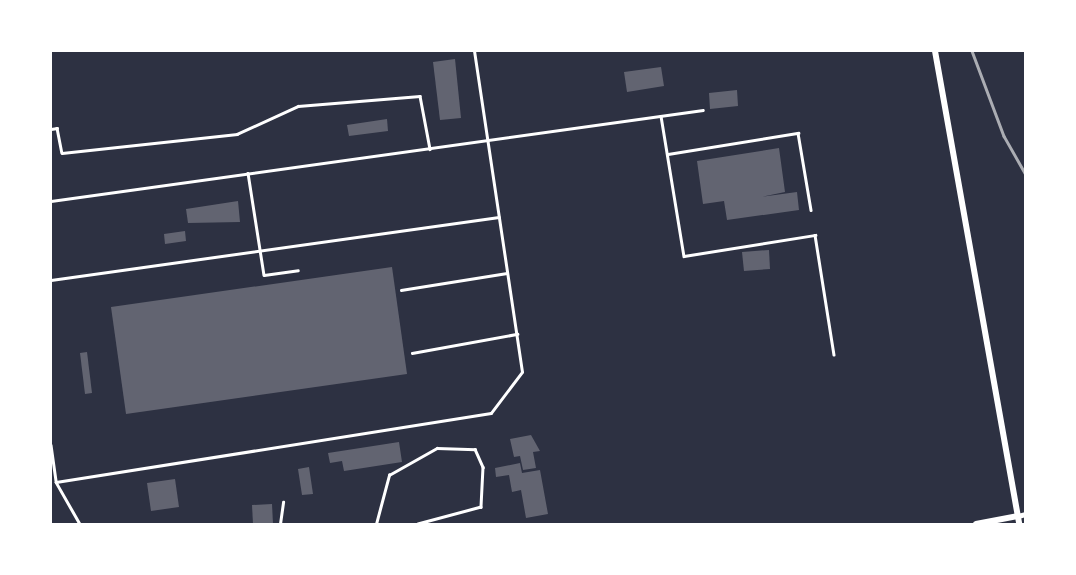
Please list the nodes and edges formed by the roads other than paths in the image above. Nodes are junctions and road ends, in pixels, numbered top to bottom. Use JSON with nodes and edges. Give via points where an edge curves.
{"nodes":[{"id":1,"x":474,"y":51,"type":"edge"},
{"id":2,"x":935,"y":51,"type":"edge"},
{"id":3,"x":703,"y":110,"type":"dead end"},
{"id":4,"x":661,"y":115,"type":"junction"},
{"id":5,"x":51,"y":129,"type":"edge"},
{"id":6,"x":488,"y":142,"type":"junction"},
{"id":7,"x":430,"y":149,"type":"junction"},
{"id":8,"x":668,"y":154,"type":"junction"},
{"id":9,"x":248,"y":173,"type":"junction"},
{"id":10,"x":51,"y":201,"type":"edge"},
{"id":11,"x":811,"y":210,"type":"dead end"},
{"id":12,"x":499,"y":217,"type":"junction"},
{"id":13,"x":261,"y":254,"type":"junction"},
{"id":14,"x":298,"y":270,"type":"dead end"},
{"id":15,"x":508,"y":273,"type":"junction"},
{"id":16,"x":51,"y":280,"type":"edge"},
{"id":17,"x":401,"y":290,"type":"dead end"},
{"id":18,"x":517,"y":334,"type":"junction"},
{"id":19,"x":412,"y":353,"type":"dead end"},
{"id":20,"x":835,"y":355,"type":"dead end"},
{"id":21,"x":51,"y":444,"type":"edge"},
{"id":22,"x":56,"y":482,"type":"junction"},
{"id":23,"x":283,"y":502,"type":"dead end"},
{"id":24,"x":1021,"y":515,"type":"edge"},
{"id":25,"x":80,"y":524,"type":"edge"},
{"id":26,"x":280,"y":524,"type":"edge"},
{"id":27,"x":376,"y":524,"type":"edge"},
{"id":28,"x":418,"y":524,"type":"edge"},
{"id":29,"x":976,"y":524,"type":"edge"},
{"id":30,"x":1018,"y":524,"type":"edge"}],
"edges":[{"from":1,"to":6,"type":"lane"},
{"from":2,"to":24,"type":"street"},
{"from":3,"to":4,"type":"lane"},
{"from":4,"to":6,"type":"lane"},
{"from":4,"to":8,"type":"lane"},
{"from":5,"to":7,"type":"lane","via":[[57,128],[62,153],[237,134],[298,106],[421,96]]},
{"from":6,"to":7,"type":"lane"},
{"from":6,"to":12,"type":"lane"},
{"from":7,"to":9,"type":"lane"},
{"from":8,"to":11,"type":"lane","via":[[798,133]]},
{"from":8,"to":20,"type":"lane","via":[[684,256],[815,235]]},
{"from":9,"to":10,"type":"lane"},
{"from":9,"to":13,"type":"lane"},
{"from":12,"to":13,"type":"lane"},
{"from":12,"to":15,"type":"lane"},
{"from":13,"to":14,"type":"lane","via":[[264,275]]},
{"from":13,"to":16,"type":"lane"},
{"from":15,"to":17,"type":"lane"},
{"from":15,"to":18,"type":"lane"},
{"from":18,"to":19,"type":"lane"},
{"from":18,"to":22,"type":"lane","via":[[522,372],[491,413]]},
{"from":21,"to":22,"type":"lane"},
{"from":22,"to":25,"type":"lane"},
{"from":23,"to":26,"type":"lane"},
{"from":24,"to":29,"type":"street"},
{"from":24,"to":30,"type":"street"},
{"from":27,"to":28,"type":"lane","via":[[389,475],[437,448],[475,449],[483,467],[481,507]]}]}
